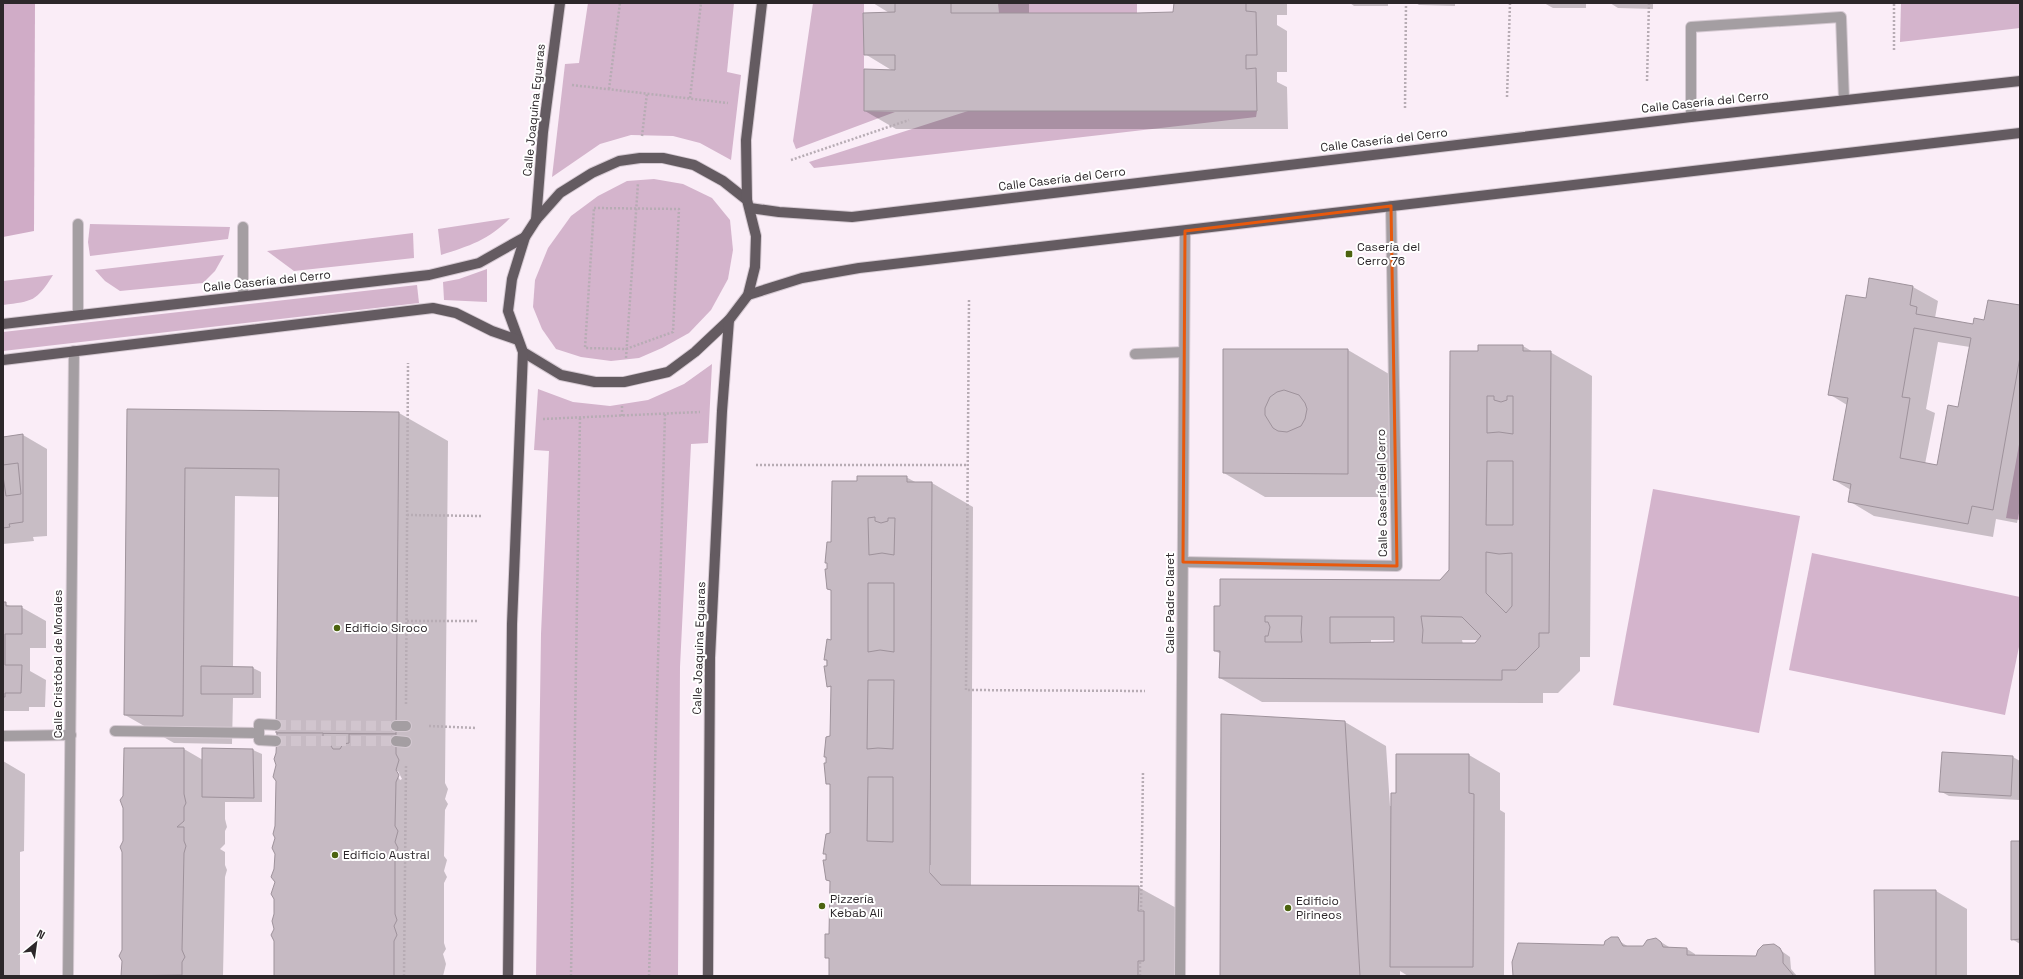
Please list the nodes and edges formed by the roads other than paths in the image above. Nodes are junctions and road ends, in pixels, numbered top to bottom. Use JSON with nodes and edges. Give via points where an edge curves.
{"nodes":[{"id":1,"x":560,"y":3,"type":"edge"},
{"id":2,"x":762,"y":3,"type":"edge"},
{"id":3,"x":2020,"y":81,"type":"edge"},
{"id":4,"x":1844,"y":100,"type":"junction"},
{"id":5,"x":1691,"y":116,"type":"junction"},
{"id":6,"x":2020,"y":133,"type":"edge"},
{"id":7,"x":749,"y":204,"type":"junction"},
{"id":8,"x":1391,"y":206,"type":"junction"},
{"id":9,"x":536,"y":220,"type":"junction"},
{"id":10,"x":78,"y":224,"type":"dead end"},
{"id":11,"x":243,"y":227,"type":"dead end"},
{"id":12,"x":1186,"y":230,"type":"junction"},
{"id":13,"x":525,"y":236,"type":"junction"},
{"id":14,"x":748,"y":295,"type":"junction"},
{"id":15,"x":243,"y":296,"type":"junction"},
{"id":16,"x":78,"y":315,"type":"junction"},
{"id":17,"x":729,"y":320,"type":"junction"},
{"id":18,"x":3,"y":324,"type":"edge"},
{"id":19,"x":518,"y":340,"type":"junction"},
{"id":20,"x":74,"y":351,"type":"junction"},
{"id":21,"x":523,"y":352,"type":"junction"},
{"id":22,"x":1184,"y":352,"type":"junction"},
{"id":23,"x":1135,"y":354,"type":"dead end"},
{"id":24,"x":3,"y":360,"type":"edge"},
{"id":25,"x":1183,"y":562,"type":"junction"},
{"id":26,"x":276,"y":725,"type":"tunnel mouth"},
{"id":27,"x":115,"y":731,"type":"dead end"},
{"id":28,"x":259,"y":733,"type":"junction"},
{"id":29,"x":71,"y":735,"type":"junction"},
{"id":30,"x":3,"y":736,"type":"edge"},
{"id":31,"x":276,"y":741,"type":"tunnel mouth"},
{"id":32,"x":68,"y":976,"type":"edge"},
{"id":33,"x":508,"y":976,"type":"edge"},
{"id":34,"x":708,"y":976,"type":"edge"},
{"id":35,"x":1180,"y":976,"type":"edge"}],
"edges":[{"from":1,"to":9,"type":"main road","name":"Calle Joaquina Eguaras","via":[[543,132]]},
{"from":2,"to":7,"type":"main road","via":[[746,140]]},
{"from":3,"to":4,"type":"main road","name":"Calle Casería del Cerro"},
{"from":4,"to":5,"type":"main road","name":"Calle Casería del Cerro"},
{"from":4,"to":5,"type":"street","via":[[1841,17],[1691,27]]},
{"from":5,"to":7,"type":"main road","name":"Calle Casería del Cerro","via":[[852,217],[779,212]]},
{"from":6,"to":8,"type":"main road"},
{"from":7,"to":9,"type":"main road","via":[[723,181],[694,165],[663,158],[640,158],[619,161],[592,173],[560,193]]},
{"from":7,"to":14,"type":"main road","via":[[756,236],[755,267]]},
{"from":8,"to":12,"type":"main road"},
{"from":8,"to":25,"type":"street","name":"Calle Casería del Cerro","via":[[1397,566]]},
{"from":9,"to":13,"type":"main road"},
{"from":10,"to":16,"type":"street"},
{"from":11,"to":15,"type":"street"},
{"from":12,"to":14,"type":"main road","via":[[859,268],[802,278]]},
{"from":12,"to":22,"type":"street","name":"Calle Padre Claret"},
{"from":13,"to":15,"type":"main road","name":"Calle Casería del Cerro","via":[[479,263],[429,276]]},
{"from":13,"to":19,"type":"main road","via":[[512,279],[508,311]]},
{"from":14,"to":17,"type":"main road"},
{"from":15,"to":16,"type":"main road","name":"Calle Casería del Cerro"},
{"from":16,"to":18,"type":"main road","name":"Calle Casería del Cerro"},
{"from":17,"to":21,"type":"main road","via":[[695,352],[668,372],[624,382],[595,382],[561,375]]},
{"from":17,"to":34,"type":"main road","name":"Calle Joaquina Eguaras","via":[[710,658]]},
{"from":19,"to":20,"type":"main road","via":[[492,331],[456,313],[433,308]]},
{"from":19,"to":21,"type":"main road"},
{"from":20,"to":24,"type":"main road"},
{"from":20,"to":29,"type":"street","name":"Calle Cristóbal de Morales"},
{"from":21,"to":33,"type":"main road","via":[[512,624]]},
{"from":22,"to":23,"type":"street"},
{"from":22,"to":25,"type":"street","name":"Calle Padre Claret"},
{"from":25,"to":35,"type":"street","name":"Calle Padre Claret"},
{"from":26,"to":28,"type":"street","via":[[259,724]]},
{"from":27,"to":28,"type":"street"},
{"from":28,"to":31,"type":"street","via":[[259,740]]},
{"from":29,"to":30,"type":"street"},
{"from":29,"to":32,"type":"street","name":"Calle Cristóbal de Morales"}]}
